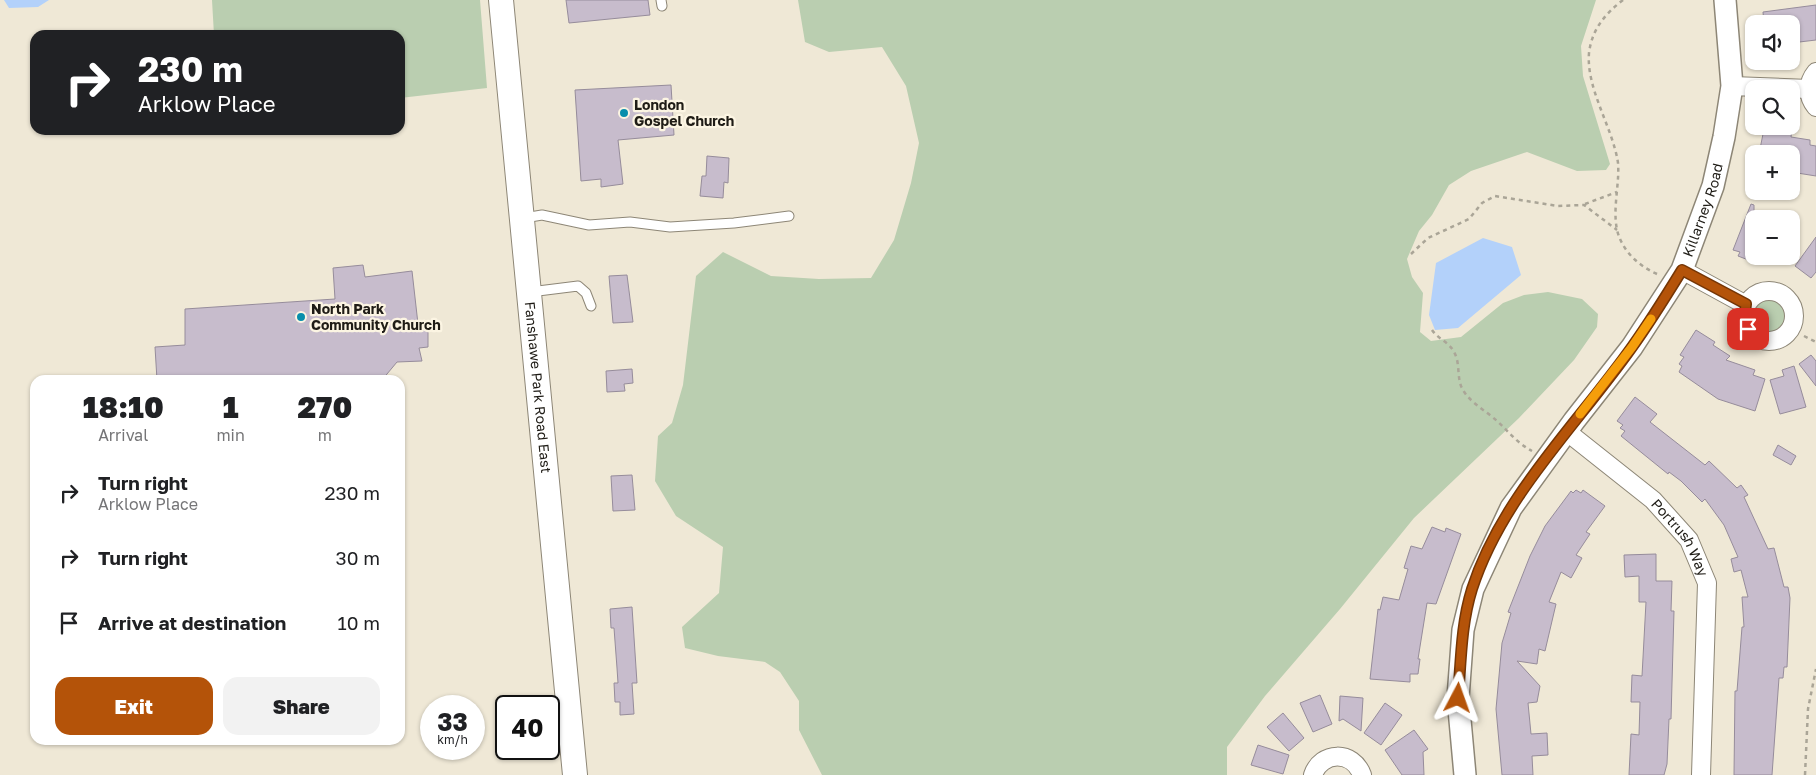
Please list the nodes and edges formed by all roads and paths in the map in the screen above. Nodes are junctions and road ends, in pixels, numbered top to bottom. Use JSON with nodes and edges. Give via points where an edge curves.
{"nodes":[{"id":1,"x":502,"y":0,"type":"edge"},
{"id":2,"x":1623,"y":0,"type":"edge"},
{"id":3,"x":1725,"y":0,"type":"edge"},
{"id":4,"x":1816,"y":72,"type":"edge"},
{"id":5,"x":1732,"y":86,"type":"junction"},
{"id":6,"x":1809,"y":90,"type":"junction"},
{"id":7,"x":1816,"y":107,"type":"edge"},
{"id":8,"x":1617,"y":192,"type":"junction"},
{"id":9,"x":1584,"y":205,"type":"junction"},
{"id":10,"x":789,"y":216,"type":"dead end"},
{"id":11,"x":522,"y":218,"type":"junction"},
{"id":12,"x":1618,"y":231,"type":"junction"},
{"id":13,"x":1411,"y":254,"type":"dead end"},
{"id":14,"x":1682,"y":270,"type":"junction"},
{"id":15,"x":1659,"y":275,"type":"dead end"},
{"id":16,"x":530,"y":292,"type":"junction"},
{"id":17,"x":1746,"y":304,"type":"dead end"},
{"id":18,"x":591,"y":306,"type":"dead end"},
{"id":19,"x":1432,"y":330,"type":"dead end"},
{"id":20,"x":1804,"y":336,"type":"dead end"},
{"id":21,"x":1816,"y":342,"type":"edge"},
{"id":22,"x":1566,"y":431,"type":"junction"},
{"id":23,"x":1532,"y":452,"type":"dead end"},
{"id":24,"x":1816,"y":669,"type":"edge"},
{"id":25,"x":575,"y":775,"type":"edge"},
{"id":26,"x":1313,"y":775,"type":"edge"},
{"id":27,"x":1362,"y":775,"type":"edge"},
{"id":28,"x":1465,"y":775,"type":"edge"},
{"id":29,"x":1701,"y":775,"type":"edge"},
{"id":30,"x":1805,"y":775,"type":"edge"}],
"edges":[{"from":1,"to":11,"type":"main road","name":"Fanshawe Park Road East"},
{"from":2,"to":8,"type":"path","via":[[1608,12],[1594,32],[1589,54],[1618,162]]},
{"from":3,"to":5,"type":"street","name":"Killarney Road"},
{"from":4,"to":6,"type":"street"},
{"from":5,"to":6,"type":"street"},
{"from":5,"to":14,"type":"street","name":"Killarney Road","via":[[1713,186]]},
{"from":6,"to":7,"type":"street"},
{"from":8,"to":9,"type":"path"},
{"from":8,"to":12,"type":"path"},
{"from":9,"to":12,"type":"path"},
{"from":9,"to":13,"type":"path","via":[[1558,206],[1495,196],[1482,203],[1469,219],[1428,238]]},
{"from":10,"to":11,"type":"lane","via":[[670,227],[630,222],[589,225],[542,215]]},
{"from":11,"to":16,"type":"main road","name":"Fanshawe Park Road East"},
{"from":12,"to":15,"type":"path","via":[[1630,255],[1647,270]]},
{"from":14,"to":17,"type":"street"},
{"from":14,"to":22,"type":"street","name":"Killarney Road","via":[[1632,347]]},
{"from":16,"to":18,"type":"lane","via":[[578,286],[586,293]]},
{"from":16,"to":25,"type":"main road","name":"Fanshawe Park Road East"},
{"from":19,"to":23,"type":"path","via":[[1453,349],[1462,388],[1520,445]]},
{"from":20,"to":21,"type":"path"},
{"from":22,"to":28,"type":"street","name":"Killarney Road","via":[[1511,508],[1472,588],[1463,630],[1458,698]]},
{"from":22,"to":29,"type":"street","name":"Portrush Way","via":[[1659,507],[1689,540],[1707,583]]},
{"from":24,"to":30,"type":"path","via":[[1808,709]]},
{"from":26,"to":27,"type":"street","via":[[1323,760],[1339,756],[1355,763]]}]}
